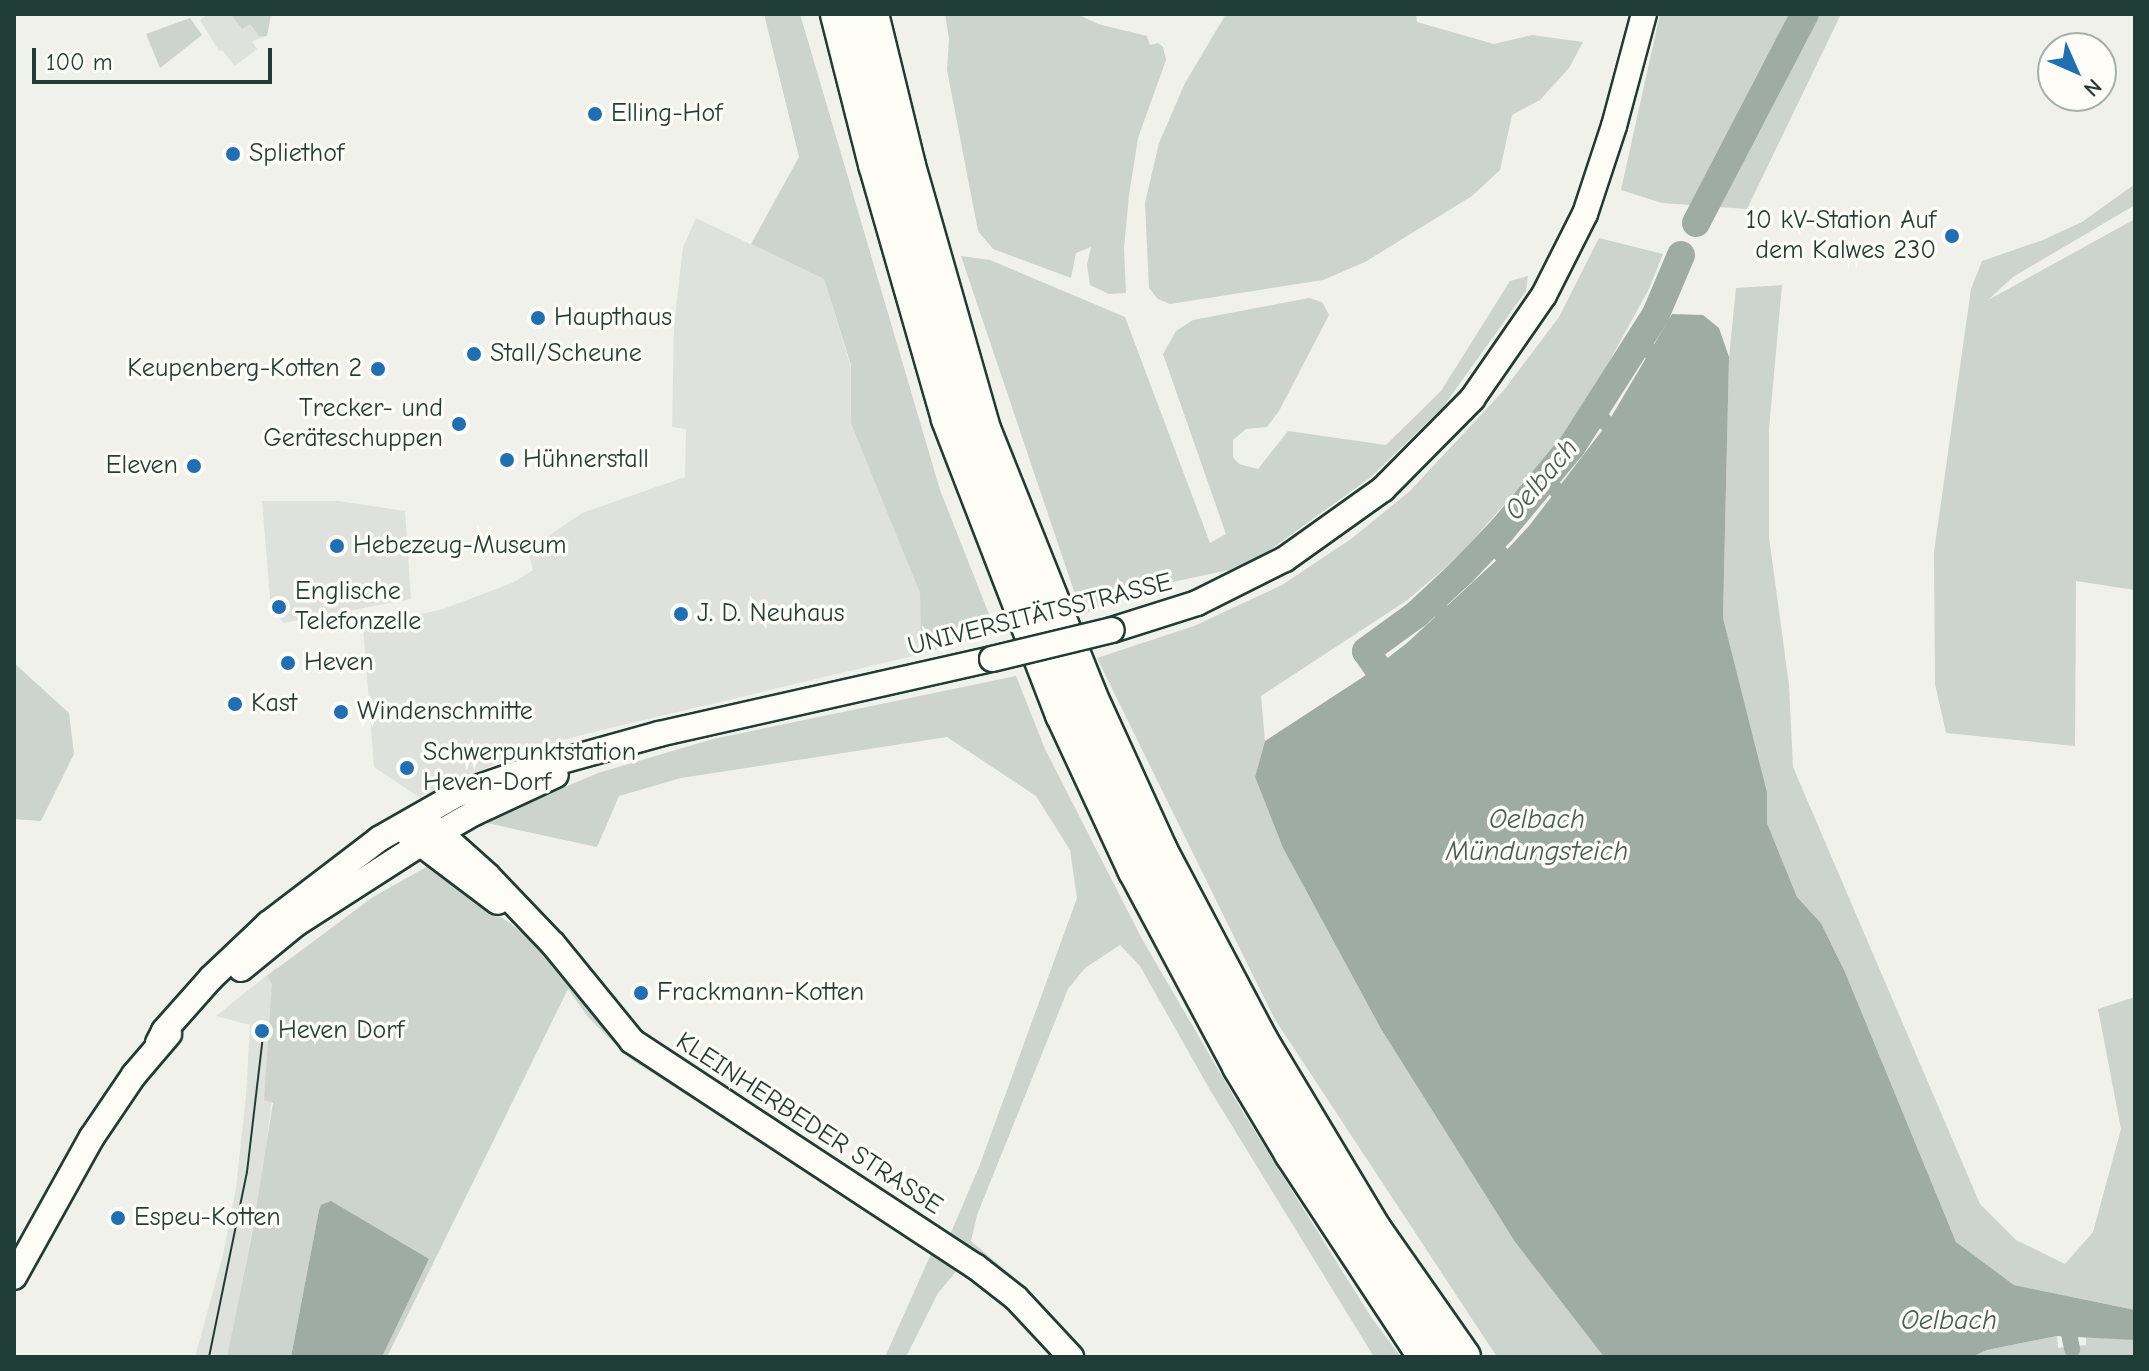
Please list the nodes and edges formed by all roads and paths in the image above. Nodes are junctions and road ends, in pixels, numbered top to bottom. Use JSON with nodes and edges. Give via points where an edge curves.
{"nodes":[{"id":1,"x":839,"y":14,"type":"edge"},
{"id":2,"x":870,"y":14,"type":"edge"},
{"id":3,"x":1644,"y":14,"type":"edge"},
{"id":4,"x":659,"y":734,"type":"junction"},
{"id":5,"x":409,"y":822,"type":"junction"},
{"id":6,"x":431,"y":838,"type":"junction"},
{"id":7,"x":158,"y":1043,"type":"junction"},
{"id":8,"x":14,"y":1277,"type":"edge"},
{"id":9,"x":1071,"y":1357,"type":"edge"},
{"id":10,"x":1427,"y":1357,"type":"edge"},
{"id":11,"x":1462,"y":1357,"type":"edge"}],
"edges":[{"from":1,"to":10,"type":"highway","via":[[950,419],[1064,714],[1136,869],[1241,1066]]},
{"from":2,"to":11,"type":"highway","via":[[983,432],[1088,695],[1159,851],[1260,1042],[1373,1230]]},
{"from":3,"to":4,"type":"street","name":"UNIVERSITÄTSSTRASSE","bridge":true,"via":[[1585,214],[1544,295],[1472,399],[1383,489],[1285,559],[1197,603],[1112,630]]},
{"from":4,"to":5,"type":"street","name":"UNIVERSITÄTSSTRASSE","via":[[493,780]]},
{"from":4,"to":6,"type":"street","name":"UNIVERSITÄTSSTRASSE","via":[[534,784]]},
{"from":5,"to":6,"type":"street","name":"KLEINHERBEDER STRASSE"},
{"from":5,"to":7,"type":"street","name":"UNIVERSITÄTSSTRASSE","via":[[268,924],[186,1005]]},
{"from":6,"to":7,"type":"street","name":"UNIVERSITÄTSSTRASSE","via":[[296,924]]},
{"from":6,"to":9,"type":"street","name":"KLEINHERBEDER STRASSE","via":[[487,895],[530,923],[567,960],[632,1041],[962,1257],[1016,1298]]},
{"from":7,"to":8,"type":"street","name":"UNIVERSITÄTSSTRASSE","via":[[92,1137]]}]}
